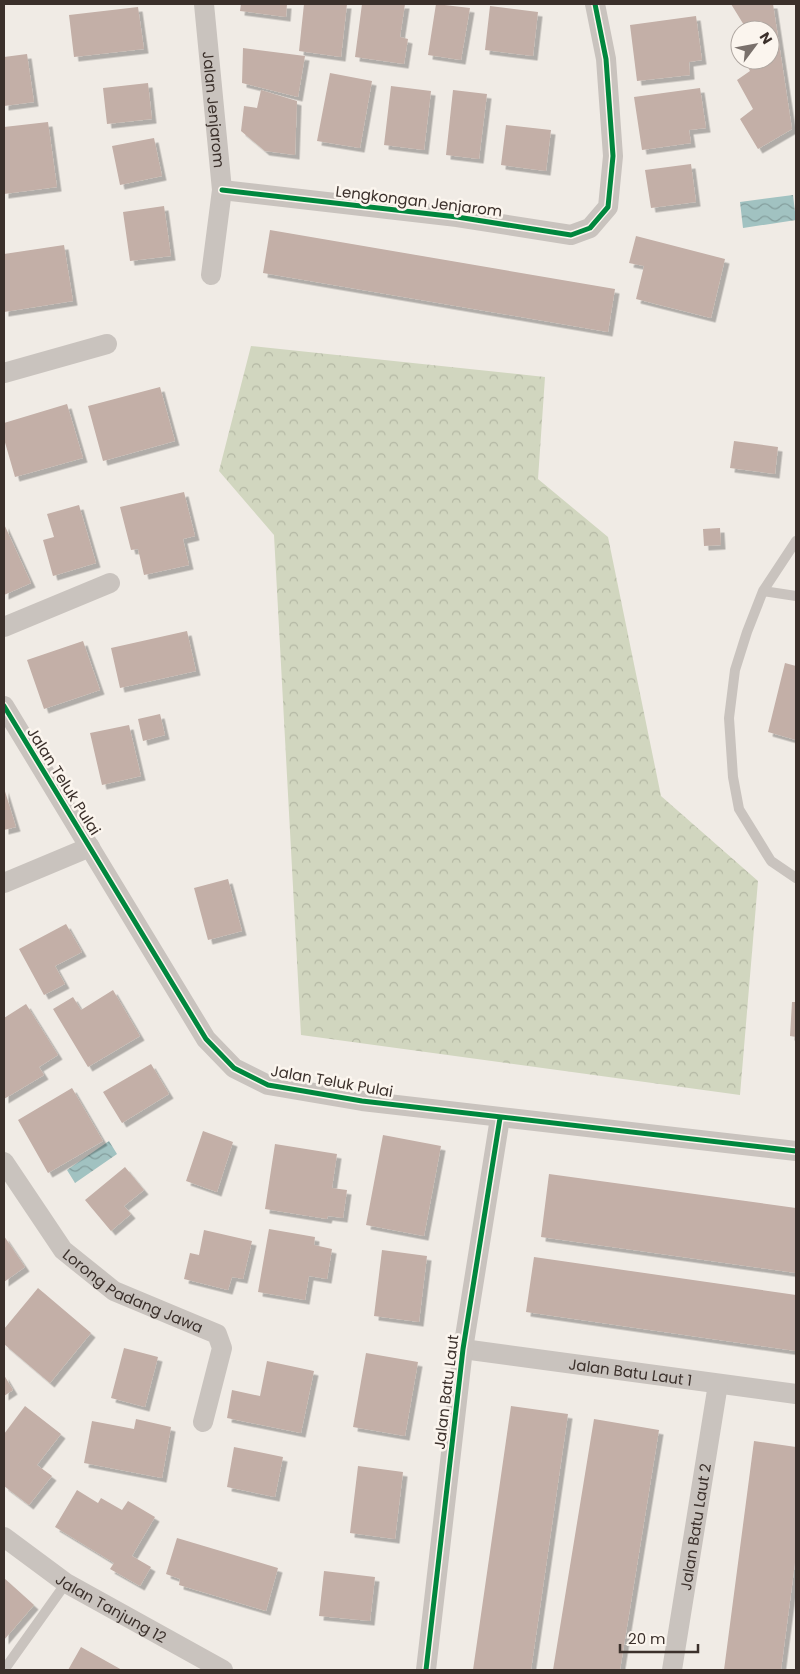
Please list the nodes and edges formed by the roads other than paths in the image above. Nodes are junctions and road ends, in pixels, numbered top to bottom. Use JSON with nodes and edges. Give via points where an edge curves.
{"nodes":[{"id":1,"x":204,"y":4,"type":"edge"},
{"id":2,"x":595,"y":4,"type":"edge"},
{"id":3,"x":222,"y":190,"type":"junction"},
{"id":4,"x":211,"y":275,"type":"dead end"},
{"id":5,"x":107,"y":344,"type":"dead end"},
{"id":6,"x":4,"y":373,"type":"edge"},
{"id":7,"x":796,"y":541,"type":"edge"},
{"id":8,"x":110,"y":583,"type":"dead end"},
{"id":9,"x":763,"y":591,"type":"junction"},
{"id":10,"x":796,"y":596,"type":"edge"},
{"id":11,"x":4,"y":627,"type":"edge"},
{"id":12,"x":4,"y":706,"type":"edge"},
{"id":13,"x":90,"y":847,"type":"junction"},
{"id":14,"x":796,"y":878,"type":"edge"},
{"id":15,"x":4,"y":883,"type":"edge"},
{"id":16,"x":500,"y":1118,"type":"junction"},
{"id":17,"x":796,"y":1151,"type":"edge"},
{"id":18,"x":4,"y":1162,"type":"edge"},
{"id":19,"x":463,"y":1348,"type":"junction"},
{"id":20,"x":718,"y":1384,"type":"junction"},
{"id":21,"x":796,"y":1394,"type":"edge"},
{"id":22,"x":203,"y":1422,"type":"dead end"},
{"id":23,"x":4,"y":1537,"type":"edge"},
{"id":24,"x":66,"y":1583,"type":"junction"},
{"id":25,"x":4,"y":1670,"type":"edge"},
{"id":26,"x":224,"y":1670,"type":"edge"},
{"id":27,"x":426,"y":1670,"type":"edge"},
{"id":28,"x":672,"y":1670,"type":"edge"}],
"edges":[{"from":1,"to":3,"type":"street","name":"Jalan Jenjarom"},
{"from":2,"to":3,"type":"street","name":"Lengkongan Jenjarom","via":[[606,59],[613,156],[608,206],[590,228],[570,235],[457,217]]},
{"from":3,"to":4,"type":"street","name":"Jalan Jenjarom"},
{"from":5,"to":6,"type":"street"},
{"from":7,"to":9,"type":"lane"},
{"from":8,"to":11,"type":"street"},
{"from":9,"to":10,"type":"lane"},
{"from":9,"to":14,"type":"lane","via":[[735,670],[729,718],[732,777],[739,809],[753,835],[771,861]]},
{"from":12,"to":13,"type":"street","name":"Jalan Teluk Pulai"},
{"from":13,"to":15,"type":"street"},
{"from":13,"to":16,"type":"street","name":"Jalan Teluk Pulai","via":[[206,1039],[234,1068],[268,1085],[362,1101]]},
{"from":16,"to":17,"type":"street","name":"Jalan Teluk Pulai"},
{"from":16,"to":19,"type":"street","name":"Jalan Batu Laut"},
{"from":18,"to":22,"type":"street","name":"Lorong Padang Jawa","via":[[62,1250],[114,1291],[217,1334],[222,1348]]},
{"from":19,"to":20,"type":"street","name":"Jalan Batu Laut 1"},
{"from":19,"to":27,"type":"street","name":"Jalan Batu Laut"},
{"from":20,"to":21,"type":"street","name":"Jalan Batu Laut 1"},
{"from":20,"to":28,"type":"street","name":"Jalan Batu Laut 2"},
{"from":23,"to":24,"type":"street","name":"Jalan Tanjung 12"},
{"from":24,"to":25,"type":"lane"},
{"from":24,"to":26,"type":"street","name":"Jalan Tanjung 12"}]}
